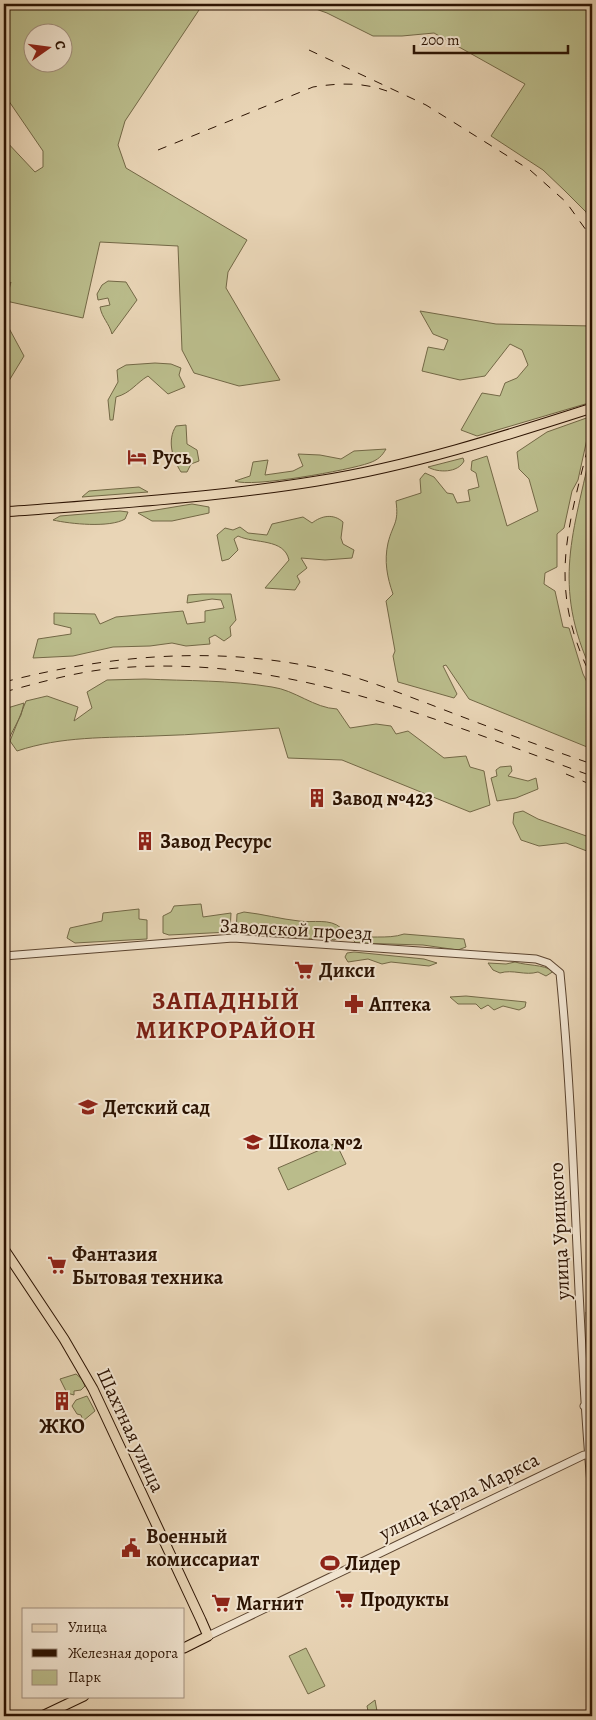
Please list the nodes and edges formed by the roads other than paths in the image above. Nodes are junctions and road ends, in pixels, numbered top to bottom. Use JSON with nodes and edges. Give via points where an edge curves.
{"nodes":[{"id":1,"x":592,"y":408,"type":"edge"},
{"id":2,"x":4,"y":512,"type":"edge"},
{"id":3,"x":4,"y":956,"type":"edge"},
{"id":4,"x":556,"y":967,"type":"joint"},
{"id":5,"x":4,"y":1249,"type":"edge"},
{"id":6,"x":583,"y":1373,"type":"junction"},
{"id":7,"x":592,"y":1381,"type":"edge"},
{"id":8,"x":592,"y":1394,"type":"edge"},
{"id":9,"x":584,"y":1406,"type":"junction"},
{"id":10,"x":589,"y":1455,"type":"junction"},
{"id":11,"x":592,"y":1495,"type":"edge"},
{"id":12,"x":208,"y":1636,"type":"junction"},
{"id":13,"x":185,"y":1648,"type":"edge"},
{"id":14,"x":80,"y":1698,"type":"edge"},
{"id":15,"x":42,"y":1716,"type":"edge"}],
"edges":[{"from":1,"to":2,"type":"main road","via":[[476,446],[318,481],[219,494]]},
{"from":3,"to":4,"type":"street","name":"Заводской проезд","via":[[233,938],[536,960]]},
{"from":4,"to":6,"type":"street","name":"улица Урицкого","via":[[560,973],[569,1096]]},
{"from":5,"to":12,"type":"main road","name":"Шахтная улица","via":[[93,1389]]},
{"from":6,"to":7,"type":"street"},
{"from":6,"to":9,"type":"street","name":"улица Урицкого"},
{"from":8,"to":9,"type":"street"},
{"from":9,"to":10,"type":"street","name":"улица Урицкого"},
{"from":10,"to":11,"type":"street","name":"улица Урицкого"},
{"from":10,"to":12,"type":"street","name":"улица Карла Маркса"},
{"from":12,"to":13,"type":"main road","name":"улица Карла Маркса"},
{"from":14,"to":15,"type":"main road"}]}
